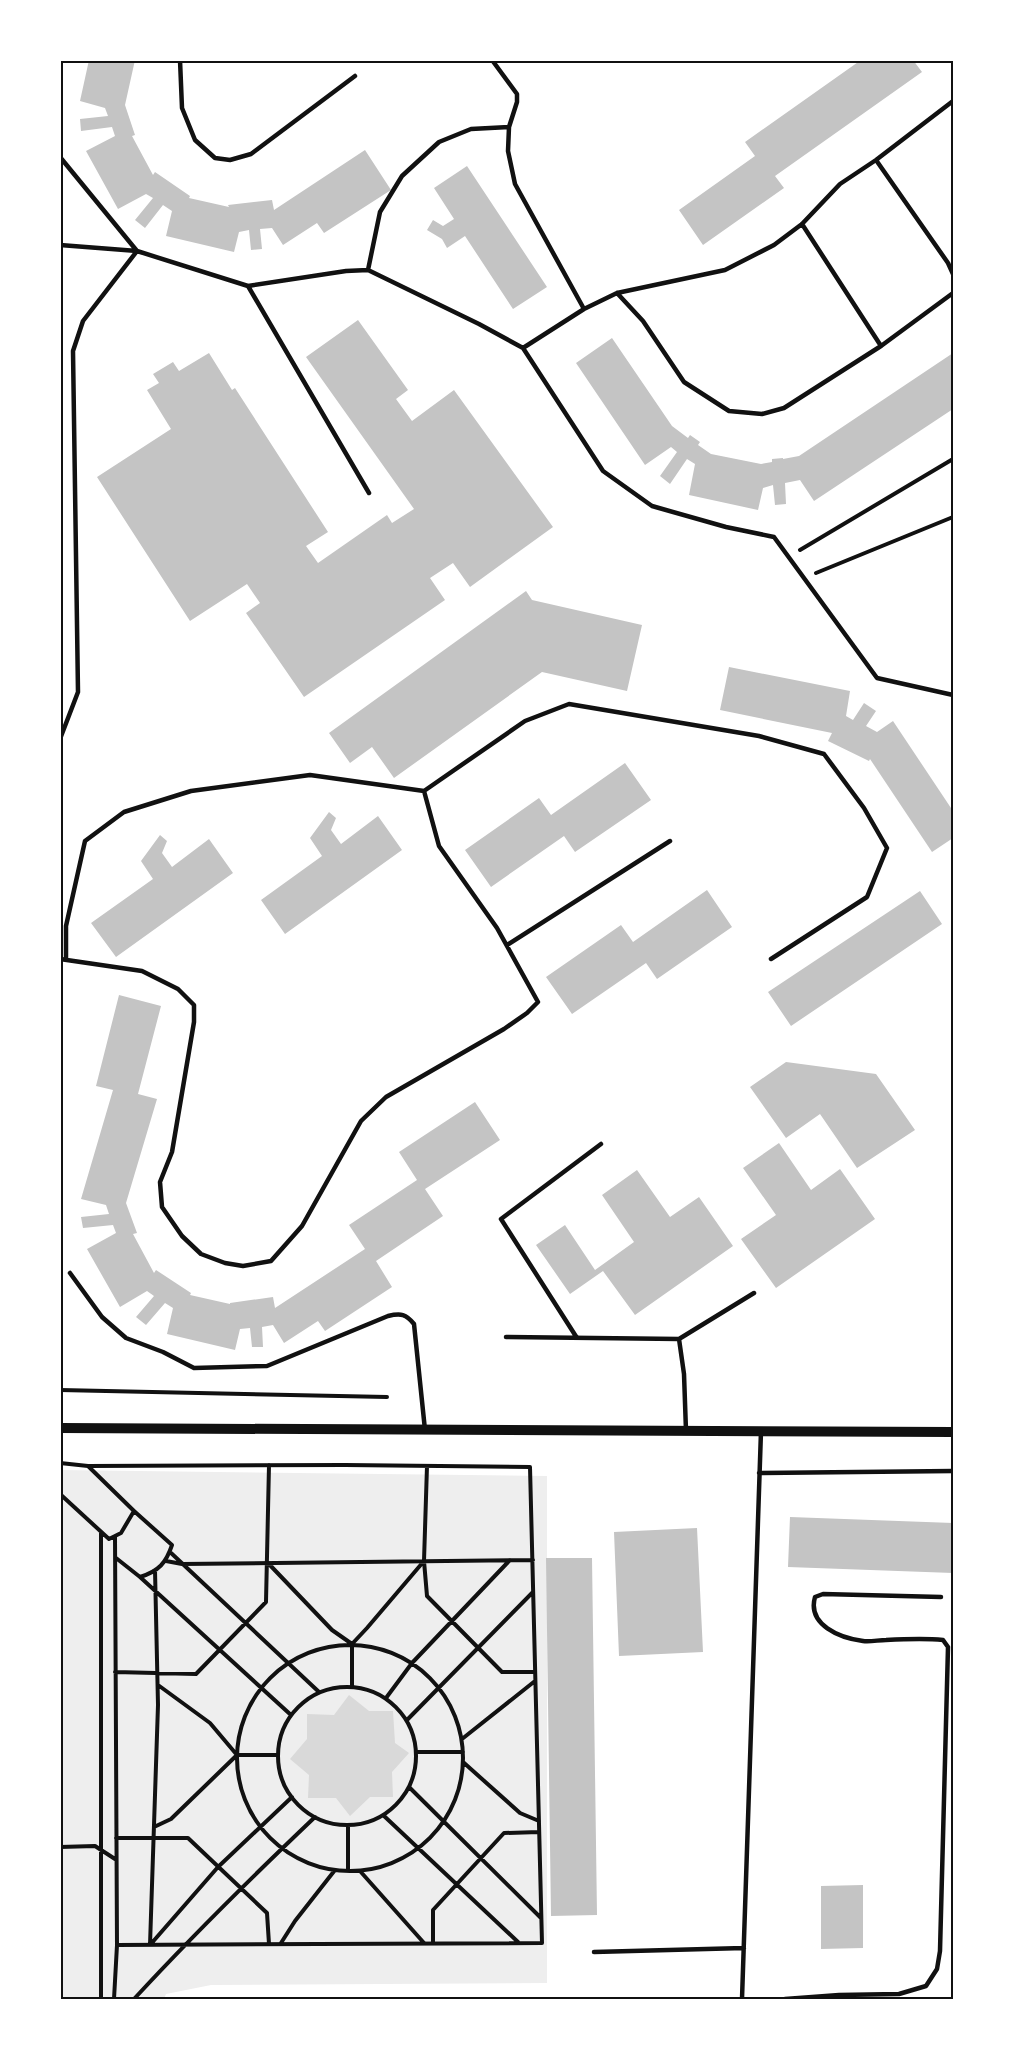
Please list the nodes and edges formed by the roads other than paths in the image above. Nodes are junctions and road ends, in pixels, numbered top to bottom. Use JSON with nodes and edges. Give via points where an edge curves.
{"nodes":[{"id":1,"x":180,"y":60,"type":"edge"},
{"id":2,"x":492,"y":60,"type":"edge"},
{"id":3,"x":355,"y":76,"type":"dead end"},
{"id":4,"x":953,"y":101,"type":"edge"},
{"id":5,"x":509,"y":127,"type":"junction"},
{"id":6,"x":60,"y":157,"type":"edge"},
{"id":7,"x":876,"y":160,"type":"junction"},
{"id":8,"x":802,"y":224,"type":"junction"},
{"id":9,"x":60,"y":244,"type":"edge"},
{"id":10,"x":137,"y":251,"type":"junction"},
{"id":11,"x":368,"y":270,"type":"junction"},
{"id":12,"x":953,"y":274,"type":"edge"},
{"id":13,"x":248,"y":286,"type":"junction"},
{"id":14,"x":617,"y":293,"type":"junction"},
{"id":15,"x":953,"y":293,"type":"edge"},
{"id":16,"x":584,"y":309,"type":"junction"},
{"id":17,"x":881,"y":346,"type":"junction"},
{"id":18,"x":523,"y":348,"type":"junction"},
{"id":19,"x":369,"y":493,"type":"dead end"},
{"id":20,"x":953,"y":695,"type":"edge"},
{"id":21,"x":60,"y":739,"type":"edge"},
{"id":22,"x":424,"y":791,"type":"junction"},
{"id":23,"x":670,"y":841,"type":"dead end"},
{"id":24,"x":507,"y":945,"type":"junction"},
{"id":25,"x":63,"y":959,"type":"edge"},
{"id":26,"x":771,"y":959,"type":"dead end"},
{"id":27,"x":601,"y":1144,"type":"dead end"},
{"id":28,"x":70,"y":1273,"type":"dead end"},
{"id":29,"x":754,"y":1293,"type":"dead end"},
{"id":30,"x":506,"y":1337,"type":"dead end"},
{"id":31,"x":577,"y":1338,"type":"junction"},
{"id":32,"x":679,"y":1339,"type":"junction"},
{"id":33,"x":60,"y":1428,"type":"edge"},
{"id":34,"x":425,"y":1430,"type":"junction"},
{"id":35,"x":686,"y":1431,"type":"junction"},
{"id":36,"x":761,"y":1431,"type":"junction"},
{"id":37,"x":953,"y":1432,"type":"edge"},
{"id":38,"x":953,"y":1471,"type":"edge"},
{"id":39,"x":759,"y":1473,"type":"junction"},
{"id":40,"x":942,"y":1597,"type":"dead end"},
{"id":41,"x":744,"y":1948,"type":"junction"},
{"id":42,"x":594,"y":1952,"type":"dead end"},
{"id":43,"x":742,"y":1999,"type":"edge"},
{"id":44,"x":785,"y":1999,"type":"edge"}],
"edges":[{"from":1,"to":3,"type":"lane","via":[[182,108],[195,140],[215,158],[230,160],[251,154]]},
{"from":2,"to":5,"type":"lane","via":[[517,94]]},
{"from":4,"to":7,"type":"lane"},
{"from":5,"to":11,"type":"lane","via":[[471,129],[439,142],[402,176],[380,212]]},
{"from":5,"to":16,"type":"lane","via":[[508,151],[515,184]]},
{"from":6,"to":10,"type":"lane"},
{"from":7,"to":8,"type":"lane","via":[[840,184]]},
{"from":7,"to":12,"type":"lane"},
{"from":8,"to":14,"type":"lane","via":[[725,270]]},
{"from":8,"to":17,"type":"lane"},
{"from":9,"to":10,"type":"lane"},
{"from":10,"to":13,"type":"lane"},
{"from":10,"to":21,"type":"lane","via":[[83,321],[74,351],[78,692]]},
{"from":11,"to":13,"type":"lane"},
{"from":11,"to":18,"type":"lane"},
{"from":13,"to":19,"type":"lane"},
{"from":14,"to":16,"type":"lane"},
{"from":14,"to":17,"type":"lane","via":[[643,321],[684,382],[729,411],[762,414],[784,408]]},
{"from":15,"to":17,"type":"lane"},
{"from":16,"to":18,"type":"lane"},
{"from":18,"to":20,"type":"lane","via":[[603,471],[652,506],[774,537],[878,678]]},
{"from":22,"to":24,"type":"lane","via":[[439,846]]},
{"from":22,"to":25,"type":"lane","via":[[310,775],[191,791],[124,812],[85,841],[66,926]]},
{"from":22,"to":26,"type":"lane","via":[[525,722],[570,705],[759,736],[824,754],[864,808],[886,848],[867,897]]},
{"from":23,"to":24,"type":"lane"},
{"from":24,"to":25,"type":"lane","via":[[538,1002],[504,1029],[386,1097],[361,1121],[302,1226],[271,1261],[243,1266],[201,1254],[182,1236],[162,1207],[160,1182],[172,1152],[194,1005],[178,989],[142,971]]},
{"from":27,"to":31,"type":"lane","via":[[501,1219]]},
{"from":28,"to":34,"type":"lane","via":[[102,1317],[126,1338],[194,1368],[267,1366],[388,1316],[407,1315],[414,1324]]},
{"from":29,"to":32,"type":"lane"},
{"from":30,"to":31,"type":"lane"},
{"from":31,"to":32,"type":"lane"},
{"from":32,"to":35,"type":"lane"},
{"from":33,"to":34,"type":"street"},
{"from":34,"to":35,"type":"street"},
{"from":35,"to":36,"type":"street"},
{"from":36,"to":37,"type":"street"},
{"from":36,"to":39,"type":"lane"},
{"from":38,"to":39,"type":"lane"},
{"from":39,"to":41,"type":"lane"},
{"from":40,"to":44,"type":"lane","via":[[823,1594],[815,1597],[813,1605],[822,1627],[854,1639],[864,1642],[922,1638],[943,1640],[948,1647],[937,1969],[926,1986],[898,1994]]},
{"from":41,"to":42,"type":"lane"},
{"from":41,"to":43,"type":"lane"}]}
